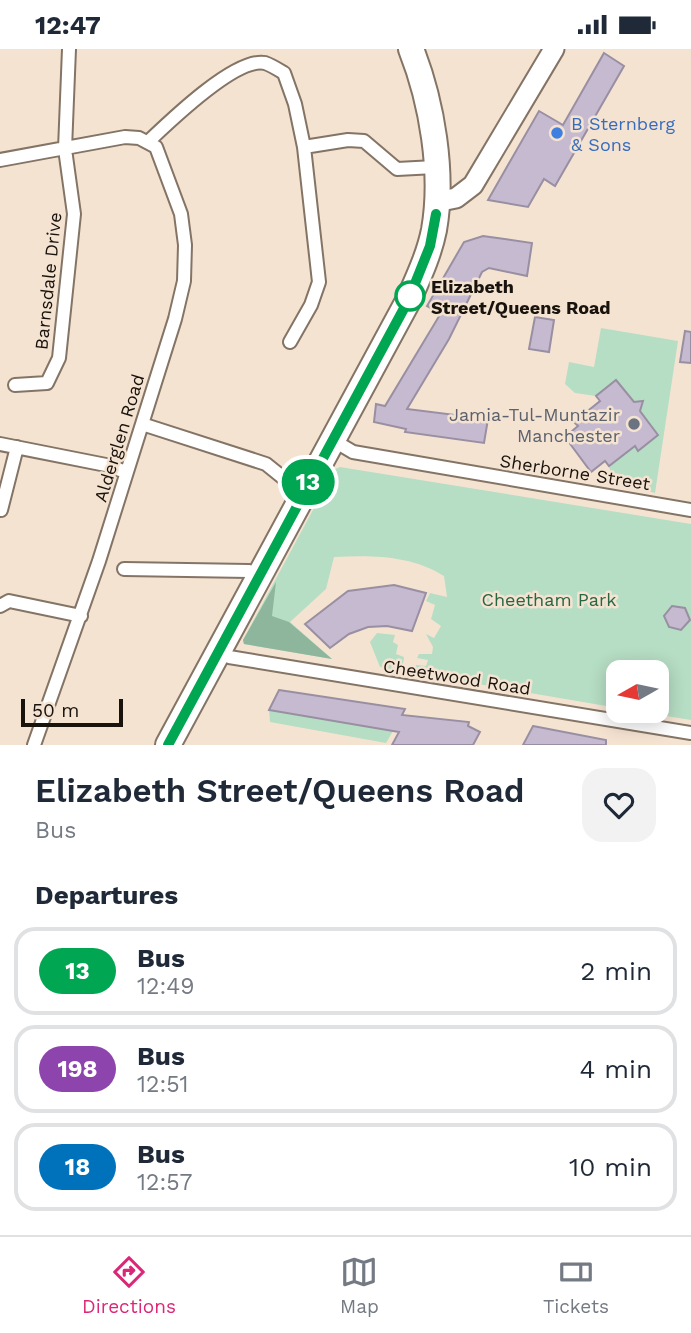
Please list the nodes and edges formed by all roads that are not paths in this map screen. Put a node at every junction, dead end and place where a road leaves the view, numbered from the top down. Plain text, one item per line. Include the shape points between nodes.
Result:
1 (69, 49) edge
2 (411, 49) edge
3 (554, 49) edge
4 (149, 141) junction
5 (304, 147) junction
6 (65, 149) junction
7 (0, 160) edge
8 (435, 167) junction
9 (436, 208) junction
10 (290, 342) dead end
11 (15, 385) dead end
12 (142, 424) junction
13 (331, 439) junction
14 (0, 444) edge
15 (17, 447) junction
16 (126, 472) junction
17 (302, 493) junction
18 (1, 510) edge
19 (691, 510) edge
20 (124, 569) dead end
21 (258, 576) junction
22 (0, 605) edge
23 (81, 615) junction
24 (219, 652) junction
25 (691, 733) edge
26 (34, 745) edge
27 (168, 745) edge

1 - 6 street
2 - 8 highway via 429,114
3 - 9 street via 474,185
4 - 5 street via 194,101 244,66 264,63 285,73
4 - 6 street via 125,137
4 - 12 street, Alderglen Road via 161,155 181,214 186,262 175,319
5 - 8 street via 348,139 364,141 397,169
5 - 10 street via 319,282
6 - 7 street
6 - 11 street, Barnsdale Drive via 74,214 59,358 47,383
8 - 9 highway
9 - 13 highway via 430,246 408,301
12 - 16 street, Alderglen Road
12 - 17 street via 266,464
13 - 17 highway
13 - 19 street, Sherborne Street via 353,452
14 - 15 street
15 - 16 street
15 - 18 street
16 - 23 street, Alderglen Road
17 - 21 highway
20 - 21 street via 249,571
21 - 24 highway
22 - 23 street via 9,601
23 - 26 street, Alderglen Road
24 - 25 street, Cheetwood Road
24 - 27 highway

